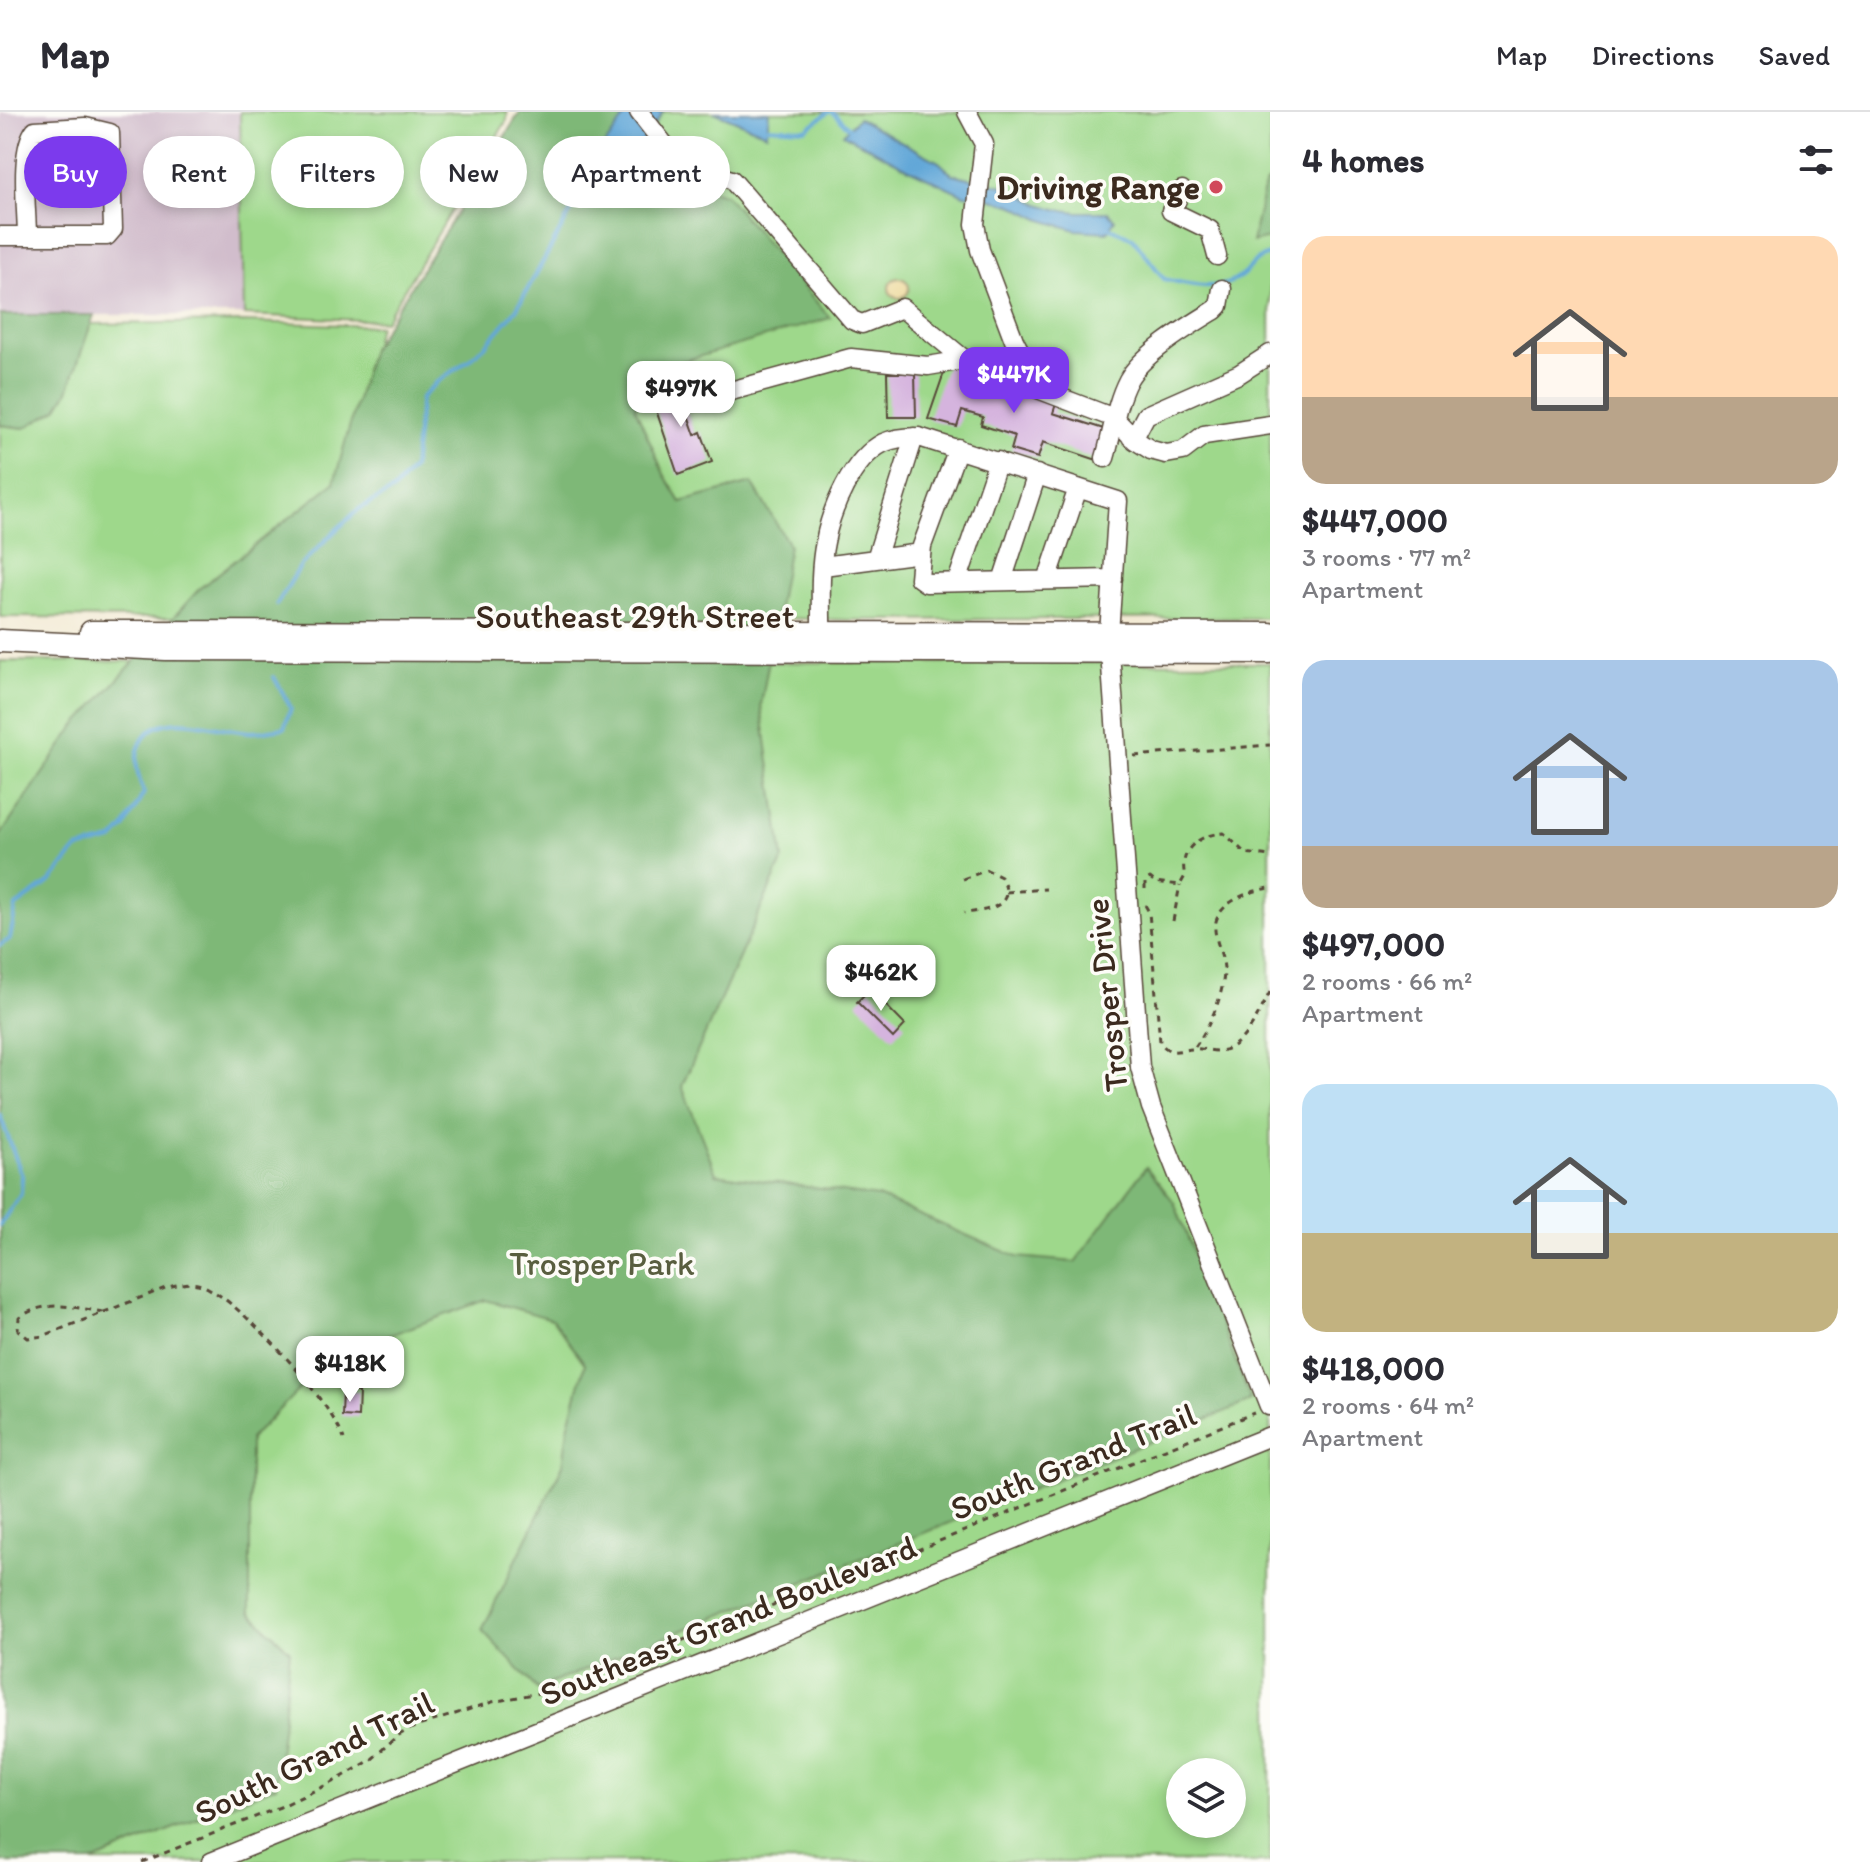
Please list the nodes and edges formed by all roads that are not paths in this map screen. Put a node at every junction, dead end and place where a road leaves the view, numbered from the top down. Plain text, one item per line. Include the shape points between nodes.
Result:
1 (639, 112) edge
2 (967, 112) edge
3 (1182, 190) dead end
4 (0, 236) edge
5 (27, 236) junction
6 (1217, 256) dead end
7 (1222, 289) dead end
8 (1270, 354) edge
9 (964, 360) junction
10 (1030, 386) junction
11 (709, 397) dead end
12 (1120, 405) junction
13 (1146, 415) junction
14 (1270, 425) edge
15 (914, 437) junction
16 (1131, 437) junction
17 (958, 448) junction
18 (1105, 458) dead end
19 (998, 461) junction
20 (1037, 474) junction
21 (1078, 488) junction
22 (921, 553) junction
23 (876, 559) junction
24 (823, 566) junction
25 (1113, 579) junction
26 (1047, 580) junction
27 (1002, 581) junction
28 (957, 582) junction
29 (0, 633) edge
30 (1270, 634) edge
31 (0, 641) edge
32 (821, 641) junction
33 (1109, 643) junction
34 (1270, 652) edge
35 (1269, 1406) edge
36 (1270, 1436) edge
37 (211, 1862) edge

1 - 9 street via 677,161 732,180 852,320 862,324 902,308
2 - 10 street via 984,144 975,224 980,250 1033,377
3 - 6 street via 1171,211 1210,230
4 - 5 street
5 - 5 street via 107,236 113,229 110,133 85,127 35,130 29,138 26,169
7 - 12 street via 1219,306 1166,341 1129,378
8 - 13 street via 1239,374
9 - 10 street
9 - 11 street via 928,366 851,358
10 - 12 street
12 - 13 street
12 - 16 street
12 - 18 street
13 - 16 street
14 - 16 street via 1204,435 1183,451 1166,454
15 - 17 street
15 - 23 street
15 - 24 street via 880,444 858,463 841,493
17 - 19 street
17 - 22 street
19 - 20 street
19 - 28 street
20 - 21 street
20 - 27 street
21 - 25 street, Trosper Drive via 1118,501
21 - 26 street
22 - 23 street
22 - 28 street via 919,578 926,583
23 - 24 street
24 - 32 street
25 - 26 street
25 - 33 street, Trosper Drive
26 - 27 street
27 - 28 street
29 - 32 main road, Southeast 29th Street via 164,630
30 - 33 main road, Southeast 29th Street
31 - 32 main road, Southeast 29th Street via 166,649
32 - 33 main road, Southeast 29th Street
33 - 34 main road, Southeast 29th Street
33 - 35 street, Trosper Drive via 1140,1067 1156,1121
36 - 37 street, Southeast Grand Boulevard

